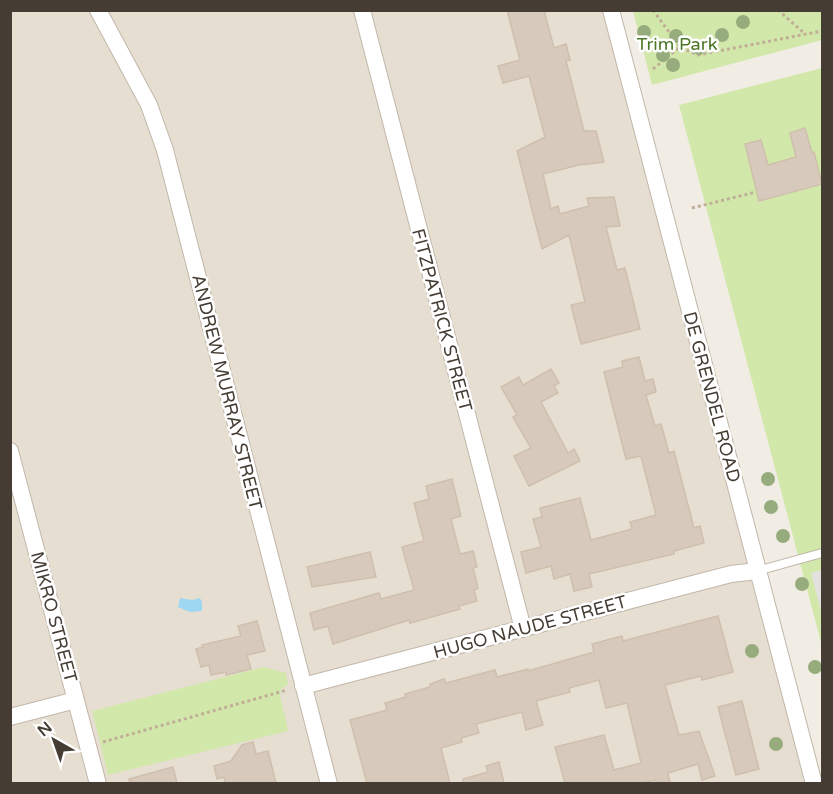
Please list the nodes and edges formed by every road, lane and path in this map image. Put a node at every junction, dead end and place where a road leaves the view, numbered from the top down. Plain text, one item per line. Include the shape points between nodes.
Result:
1 (98, 10) edge
2 (362, 10) edge
3 (611, 10) edge
4 (653, 10) edge
5 (778, 10) edge
6 (822, 31) edge
7 (805, 34) junction
8 (680, 47) junction
9 (653, 69) dead end
10 (756, 192) dead end
11 (692, 208) dead end
12 (10, 451) edge
13 (822, 553) edge
14 (757, 571) junction
15 (523, 629) junction
16 (303, 686) junction
17 (76, 700) junction
18 (10, 717) edge
19 (88, 746) junction
20 (98, 783) edge
21 (328, 783) edge
22 (814, 783) edge

1 - 16 street, ANDREW MURRAY STREET via 149,105 165,150
2 - 15 street, FITZPATRICK STREET
3 - 14 street, DE GRENDEL ROAD
4 - 8 path
5 - 7 path
6 - 7 path
7 - 8 path via 698,55
8 - 9 path
10 - 11 path
12 - 17 street, MIKRO STREET
13 - 14 lane
14 - 15 street, HUGO NAUDE STREET via 731,574
14 - 22 street, DE GRENDEL ROAD
15 - 16 street, HUGO NAUDE STREET
16 - 19 path
16 - 21 street, ANDREW MURRAY STREET
17 - 18 street
17 - 19 street, MIKRO STREET
19 - 20 street, MIKRO STREET

